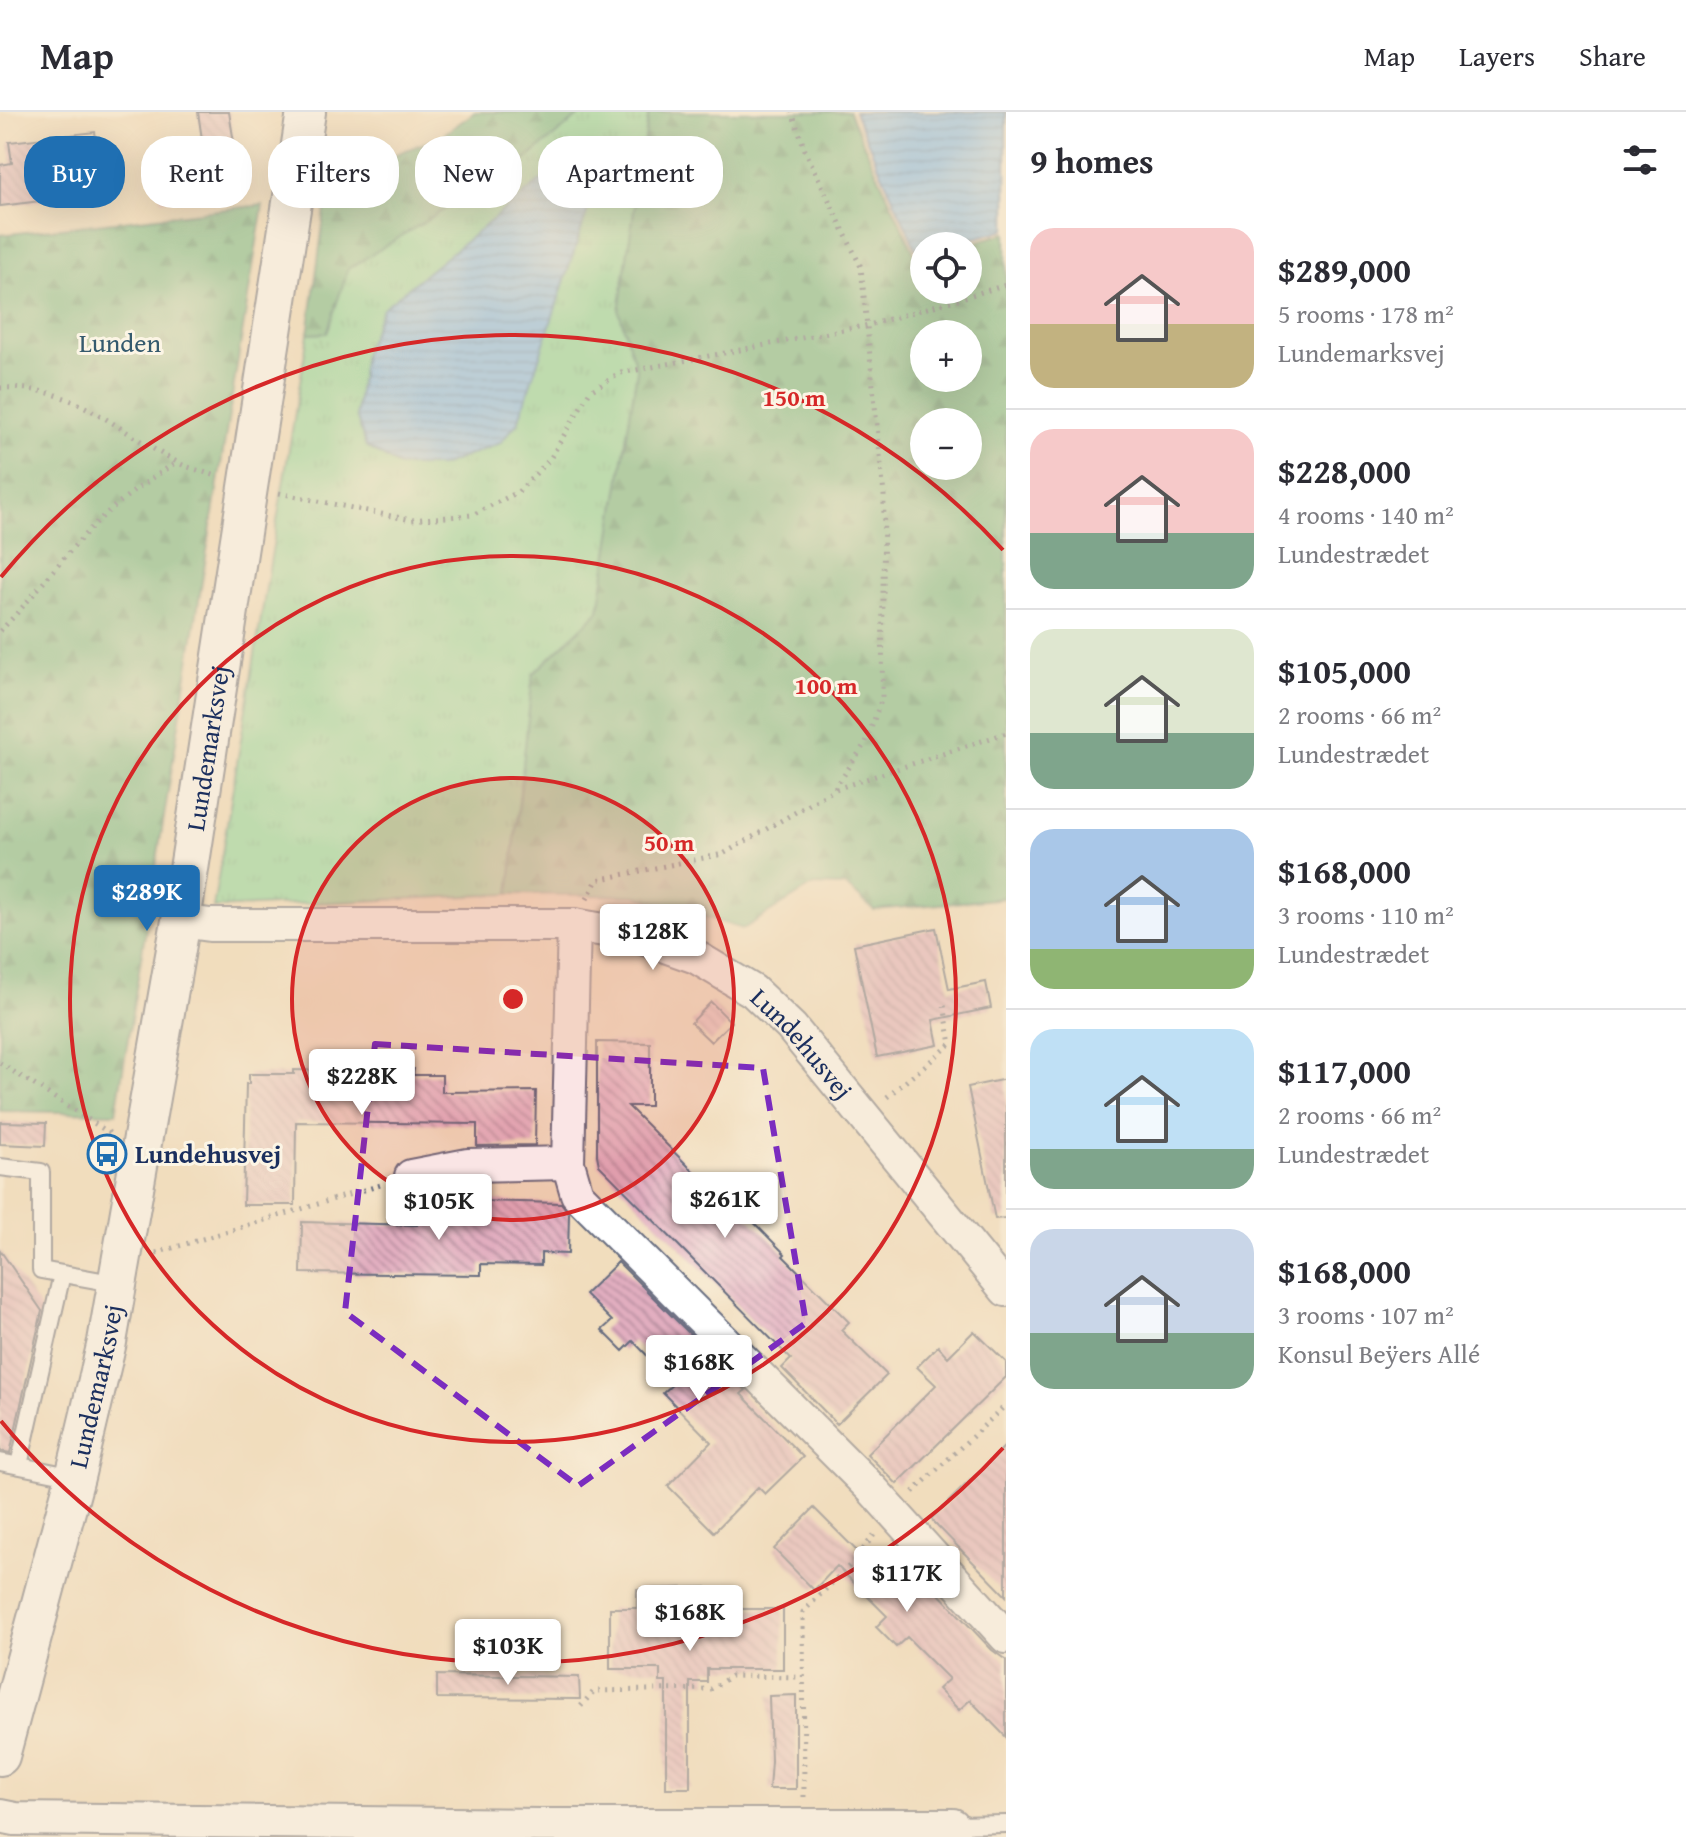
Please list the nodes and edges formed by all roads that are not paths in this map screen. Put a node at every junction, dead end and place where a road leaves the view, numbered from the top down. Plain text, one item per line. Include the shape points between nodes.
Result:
1 (306, 112) edge
2 (181, 921) junction
3 (574, 925) junction
4 (568, 1163) junction
5 (0, 1167) edge
6 (411, 1176) road end
7 (62, 1274) junction
8 (119, 1274) junction
9 (1006, 1290) edge
10 (0, 1462) edge
11 (19, 1465) junction
12 (75, 1477) junction
13 (1006, 1637) edge
14 (0, 1756) edge
15 (0, 1816) edge
16 (1006, 1824) edge
17 (540, 1831) edge
18 (953, 1831) edge

1 - 2 street, Lundemarksvej
2 - 3 street, Lundehusvej
2 - 8 street, Lundemarksvej
3 - 4 street
3 - 9 street, Lundehusvej via 634,935 696,957 753,991 791,1027
4 - 6 street via 468,1165
4 - 13 street via 577,1194 893,1511
5 - 7 lane via 41,1172 41,1270
7 - 8 lane
7 - 11 lane
8 - 12 street, Lundemarksvej
10 - 11 lane
11 - 12 lane
12 - 14 street, Lundemarksvej
15 - 17 street
16 - 18 lane
17 - 18 street via 804,1825

